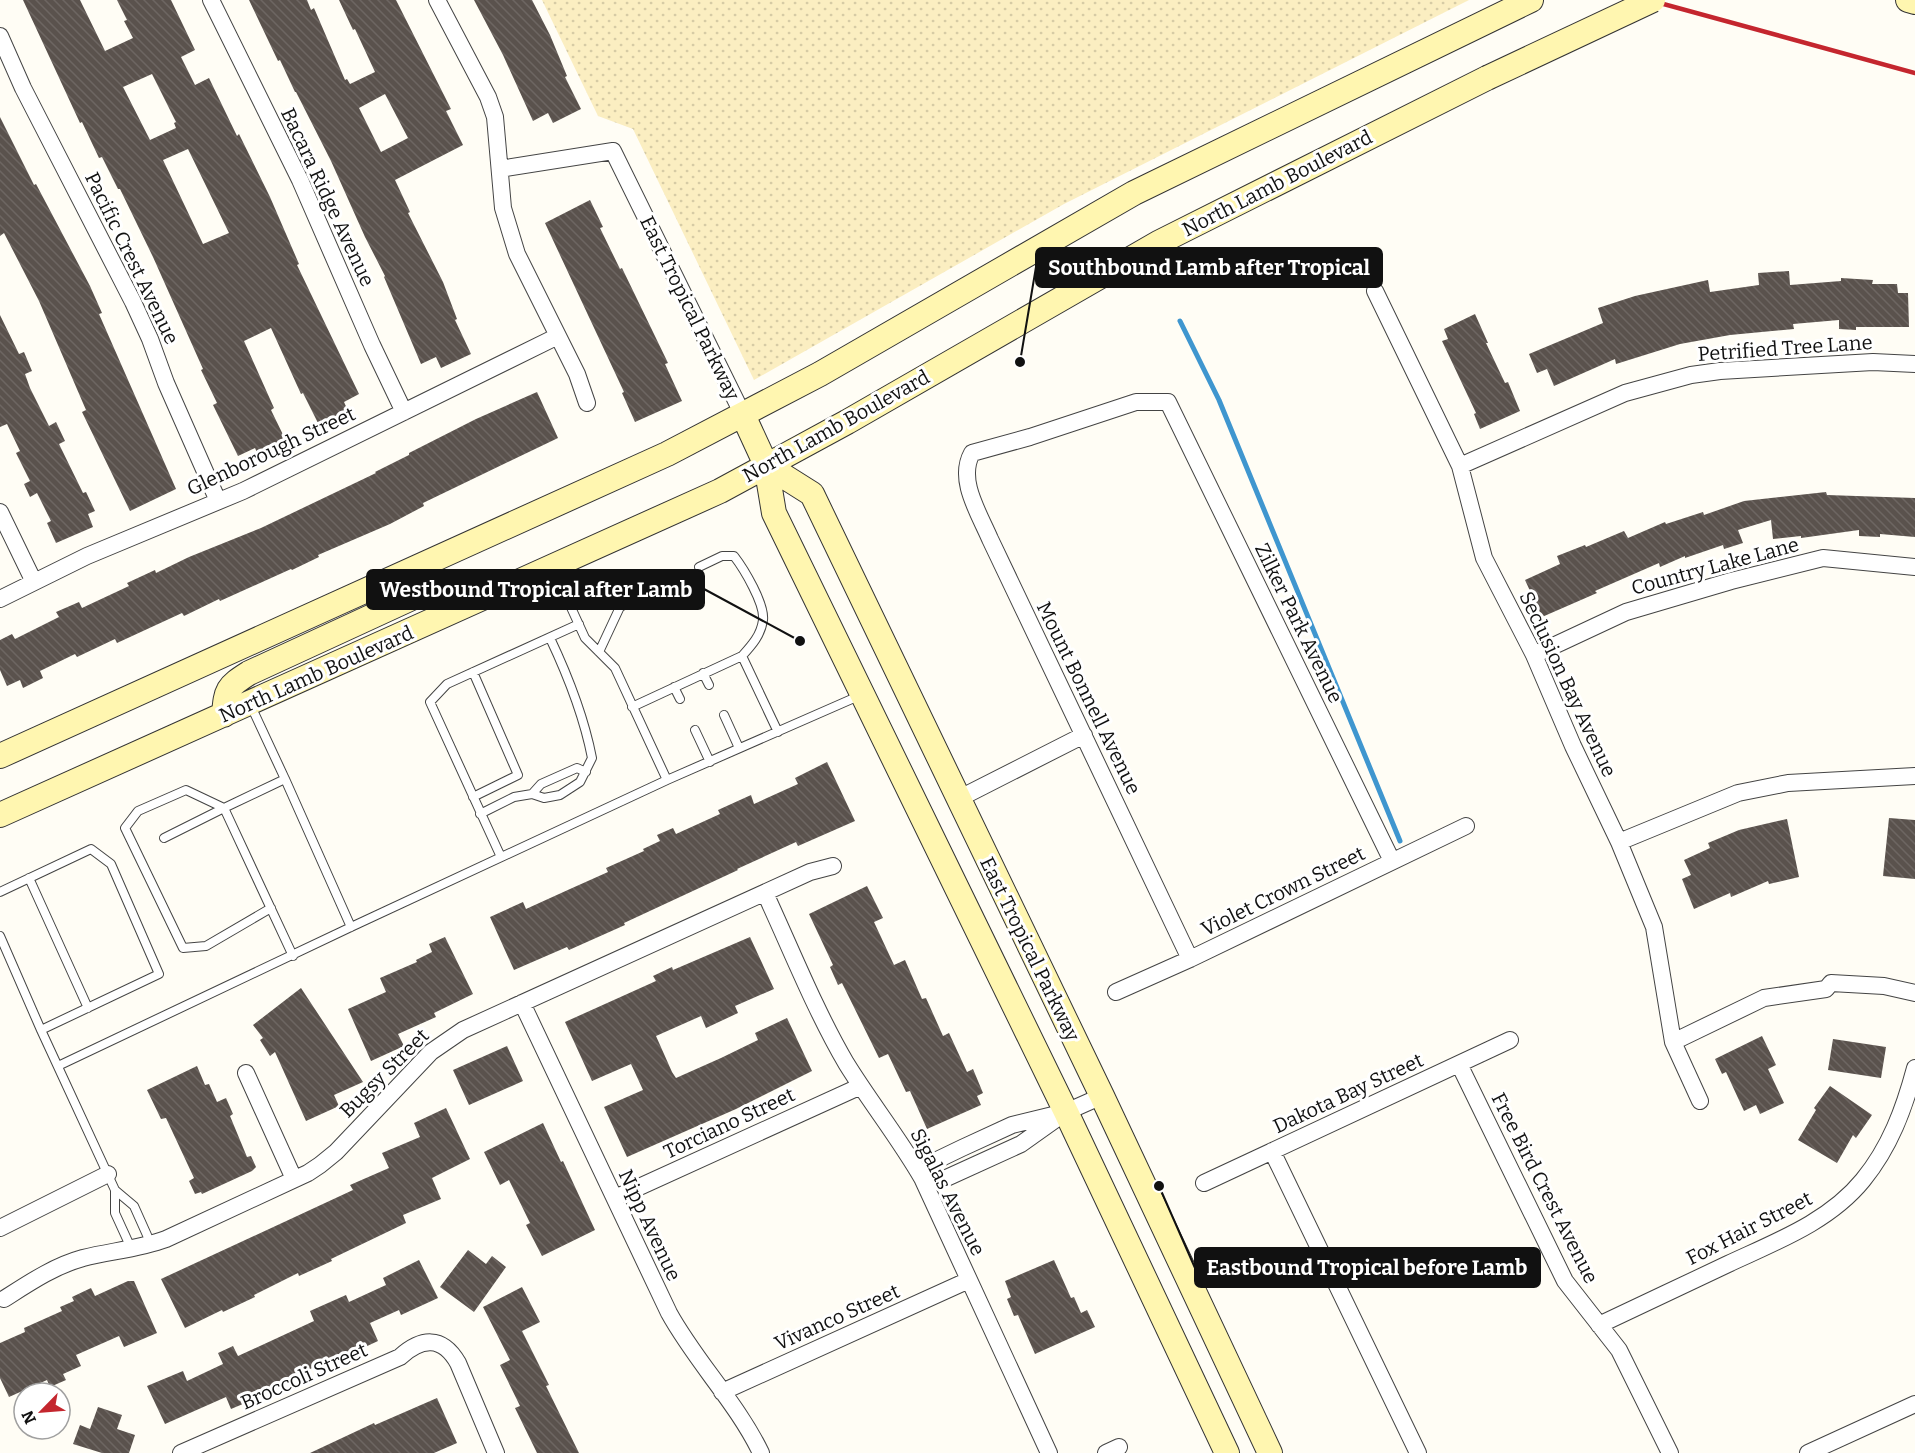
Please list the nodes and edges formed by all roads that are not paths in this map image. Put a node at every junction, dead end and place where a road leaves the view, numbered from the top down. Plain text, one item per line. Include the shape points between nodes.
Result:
1 (211, 0) edge
2 (437, 0) edge
3 (1531, 0) edge
4 (1653, 0) edge
5 (1908, 0) edge
6 (1915, 2) edge
7 (0, 36) edge
8 (500, 169) junction
9 (1375, 291) dead end
10 (558, 336) junction
11 (1915, 364) edge
12 (1168, 402) joint
13 (588, 403) dead end
14 (404, 412) junction
15 (743, 416) junction
16 (766, 465) junction
17 (1460, 466) junction
18 (218, 501) junction
19 (0, 512) edge
20 (430, 562) junction
21 (553, 567) junction
22 (699, 567) dead end
23 (1915, 567) edge
24 (34, 582) junction
25 (664, 583) dead end
26 (0, 599) edge
27 (579, 624) junction
28 (550, 638) junction
29 (599, 652) junction
30 (1534, 655) junction
31 (742, 656) junction
32 (473, 672) junction
33 (704, 673) junction
34 (709, 685) dead end
35 (674, 687) junction
36 (861, 695) junction
37 (680, 699) dead end
38 (250, 704) junction
39 (632, 706) junction
40 (224, 715) junction
41 (724, 716) dead end
42 (695, 730) dead end
43 (777, 732) junction
44 (1084, 735) junction
45 (740, 748) junction
46 (0, 756) edge
47 (710, 762) junction
48 (586, 771) junction
49 (1915, 776) edge
50 (285, 779) junction
51 (667, 780) junction
52 (532, 794) junction
53 (472, 797) junction
54 (958, 800) junction
55 (224, 808) junction
56 (480, 814) junction
57 (0, 815) edge
58 (1466, 826) dead end
59 (164, 838) dead end
60 (1618, 842) junction
61 (501, 857) junction
62 (1392, 861) junction
63 (833, 866) dead end
64 (29, 878) junction
65 (0, 891) edge
66 (765, 892) junction
67 (271, 908) junction
68 (351, 927) junction
69 (0, 936) edge
70 (293, 956) junction
71 (1190, 959) junction
72 (1116, 992) dead end
73 (1915, 993) edge
74 (522, 1003) junction
75 (88, 1008) junction
76 (41, 1030) junction
77 (1510, 1040) dead end
78 (1674, 1042) junction
79 (1459, 1064) junction
80 (58, 1066) junction
81 (1915, 1068) edge
82 (246, 1073) dead end
83 (861, 1086) junction
84 (1102, 1096) junction
85 (1700, 1101) dead end
86 (1066, 1112) junction
87 (1272, 1151) junction
88 (108, 1174) junction
89 (922, 1178) junction
90 (294, 1179) junction
91 (1204, 1183) dead end
92 (115, 1190) junction
93 (615, 1198) junction
94 (0, 1228) edge
95 (151, 1245) junction
96 (131, 1248) junction
97 (969, 1280) junction
98 (4, 1299) dead end
99 (1599, 1325) junction
100 (722, 1392) junction
101 (1915, 1404) edge
102 (181, 1453) edge
103 (496, 1453) edge
104 (761, 1453) edge
105 (1049, 1453) edge
106 (1227, 1453) edge
107 (1270, 1453) edge
108 (1418, 1453) edge
109 (1670, 1453) edge
110 (1808, 1453) edge

1 - 14 street, Bacara Ridge Avenue via 300,180
2 - 8 street via 488,97 495,117
3 - 15 main road via 1134,193
4 - 16 main road, North Lamb Boulevard, bridge via 1487,78 1160,242
5 - 6 main road
7 - 18 street, Pacific Crest Avenue via 134,302
8 - 10 street via 508,230
8 - 15 street, East Tropical Parkway via 614,151
9 - 17 street, Seclusion Bay Avenue
10 - 13 street
10 - 14 street, Glenborough Street
11 - 17 street, Petrified Tree Lane via 1873,362 1691,375 1625,393
12 - 44 street, Mount Bonnell Avenue via 1136,402 972,453 967,462 972,499
12 - 62 street, Zilker Park Avenue
14 - 18 street, Glenborough Street
15 - 16 main road, East Tropical Parkway
15 - 20 main road
16 - 21 main road, North Lamb Boulevard via 720,491
16 - 36 main road, East Tropical Parkway via 774,513
16 - 54 main road, East Tropical Parkway via 812,494
17 - 30 street, Seclusion Bay Avenue via 1484,558
18 - 24 street, Glenborough Street
19 - 24 street
20 - 40 main road via 416,596 234,683 226,693
20 - 46 main road
21 - 27 lane
21 - 38 main road, North Lamb Boulevard
22 - 31 lane via 722,556 734,556 759,602 763,618 756,641
23 - 30 street, Country Lake Lane via 1823,558 1626,612
24 - 26 street, Glenborough Street
25 - 29 lane via 620,607
27 - 28 lane
27 - 29 lane via 585,638
28 - 32 lane
28 - 48 lane via 588,740 592,758
29 - 39 lane via 615,668
30 - 60 street, Seclusion Bay Avenue
31 - 33 lane
31 - 43 lane
32 - 53 lane via 447,684 430,702
32 - 53 lane via 518,775
33 - 34 lane
33 - 35 lane
35 - 37 lane
35 - 39 lane
36 - 43 lane
36 - 86 main road, East Tropical Parkway
38 - 40 main road, North Lamb Boulevard
38 - 50 lane
39 - 51 lane
40 - 57 main road, North Lamb Boulevard
41 - 45 lane
42 - 47 lane
43 - 45 lane
44 - 54 street
44 - 71 street, Mount Bonnell Avenue
45 - 47 lane
47 - 51 lane
48 - 52 lane via 577,768 542,784
48 - 52 lane via 579,782 560,795 544,798
49 - 60 street via 1788,783 1738,793
50 - 55 lane
50 - 68 lane
51 - 61 lane
52 - 56 lane via 514,797
53 - 56 lane
54 - 84 main road, East Tropical Parkway
55 - 59 lane
55 - 67 lane
55 - 67 lane via 186,790 138,811 126,828 183,948 206,946
56 - 61 lane
58 - 62 street, Violet Crown Street
60 - 78 street, Seclusion Bay Avenue via 1654,927
61 - 68 lane
62 - 71 street, Violet Crown Street
63 - 66 street, Bugsy Street
64 - 65 lane
64 - 75 lane
64 - 75 lane via 91,849 111,864 159,974
66 - 74 street, Bugsy Street
66 - 83 street, Sigalas Avenue via 837,1046
67 - 70 lane
68 - 70 lane
69 - 76 lane
70 - 80 lane
71 - 72 street, Violet Crown Street
73 - 78 street via 1884,986 1831,983 1826,989 1764,998
74 - 90 street, Bugsy Street via 463,1030 430,1052 336,1152
74 - 93 street, Nipp Avenue
75 - 76 lane
76 - 80 lane
77 - 79 street, Dakota Bay Street
78 - 85 street, Seclusion Bay Avenue
79 - 87 street, Dakota Bay Street
79 - 99 street, Free Bird Crest Avenue via 1565,1281
80 - 88 lane
81 - 99 street, Fox Hair Street via 1894,1131 1862,1181 1839,1205 1812,1223
82 - 90 street
83 - 89 street, Sigalas Avenue
83 - 93 street, Torciano Street
84 - 86 street
84 - 107 main road, East Tropical Parkway
86 - 89 street via 1012,1125 935,1161
86 - 106 main road, East Tropical Parkway
87 - 91 street, Dakota Bay Street
87 - 108 street
88 - 92 lane
88 - 94 street
89 - 97 street, Sigalas Avenue
90 - 95 street, Bugsy Street
92 - 95 lane via 134,1206
92 - 96 lane via 115,1214
93 - 100 street, Nipp Avenue via 678,1329
95 - 96 street, Bugsy Street
96 - 98 street, Bugsy Street via 66,1263
97 - 100 street, Vivanco Street
97 - 105 street, Sigalas Avenue
99 - 109 street, Free Bird Crest Avenue via 1619,1350
100 - 104 street, Nipp Avenue
101 - 110 street
102 - 103 street, Broccoli Street via 399,1357 411,1347 434,1342 453,1354

